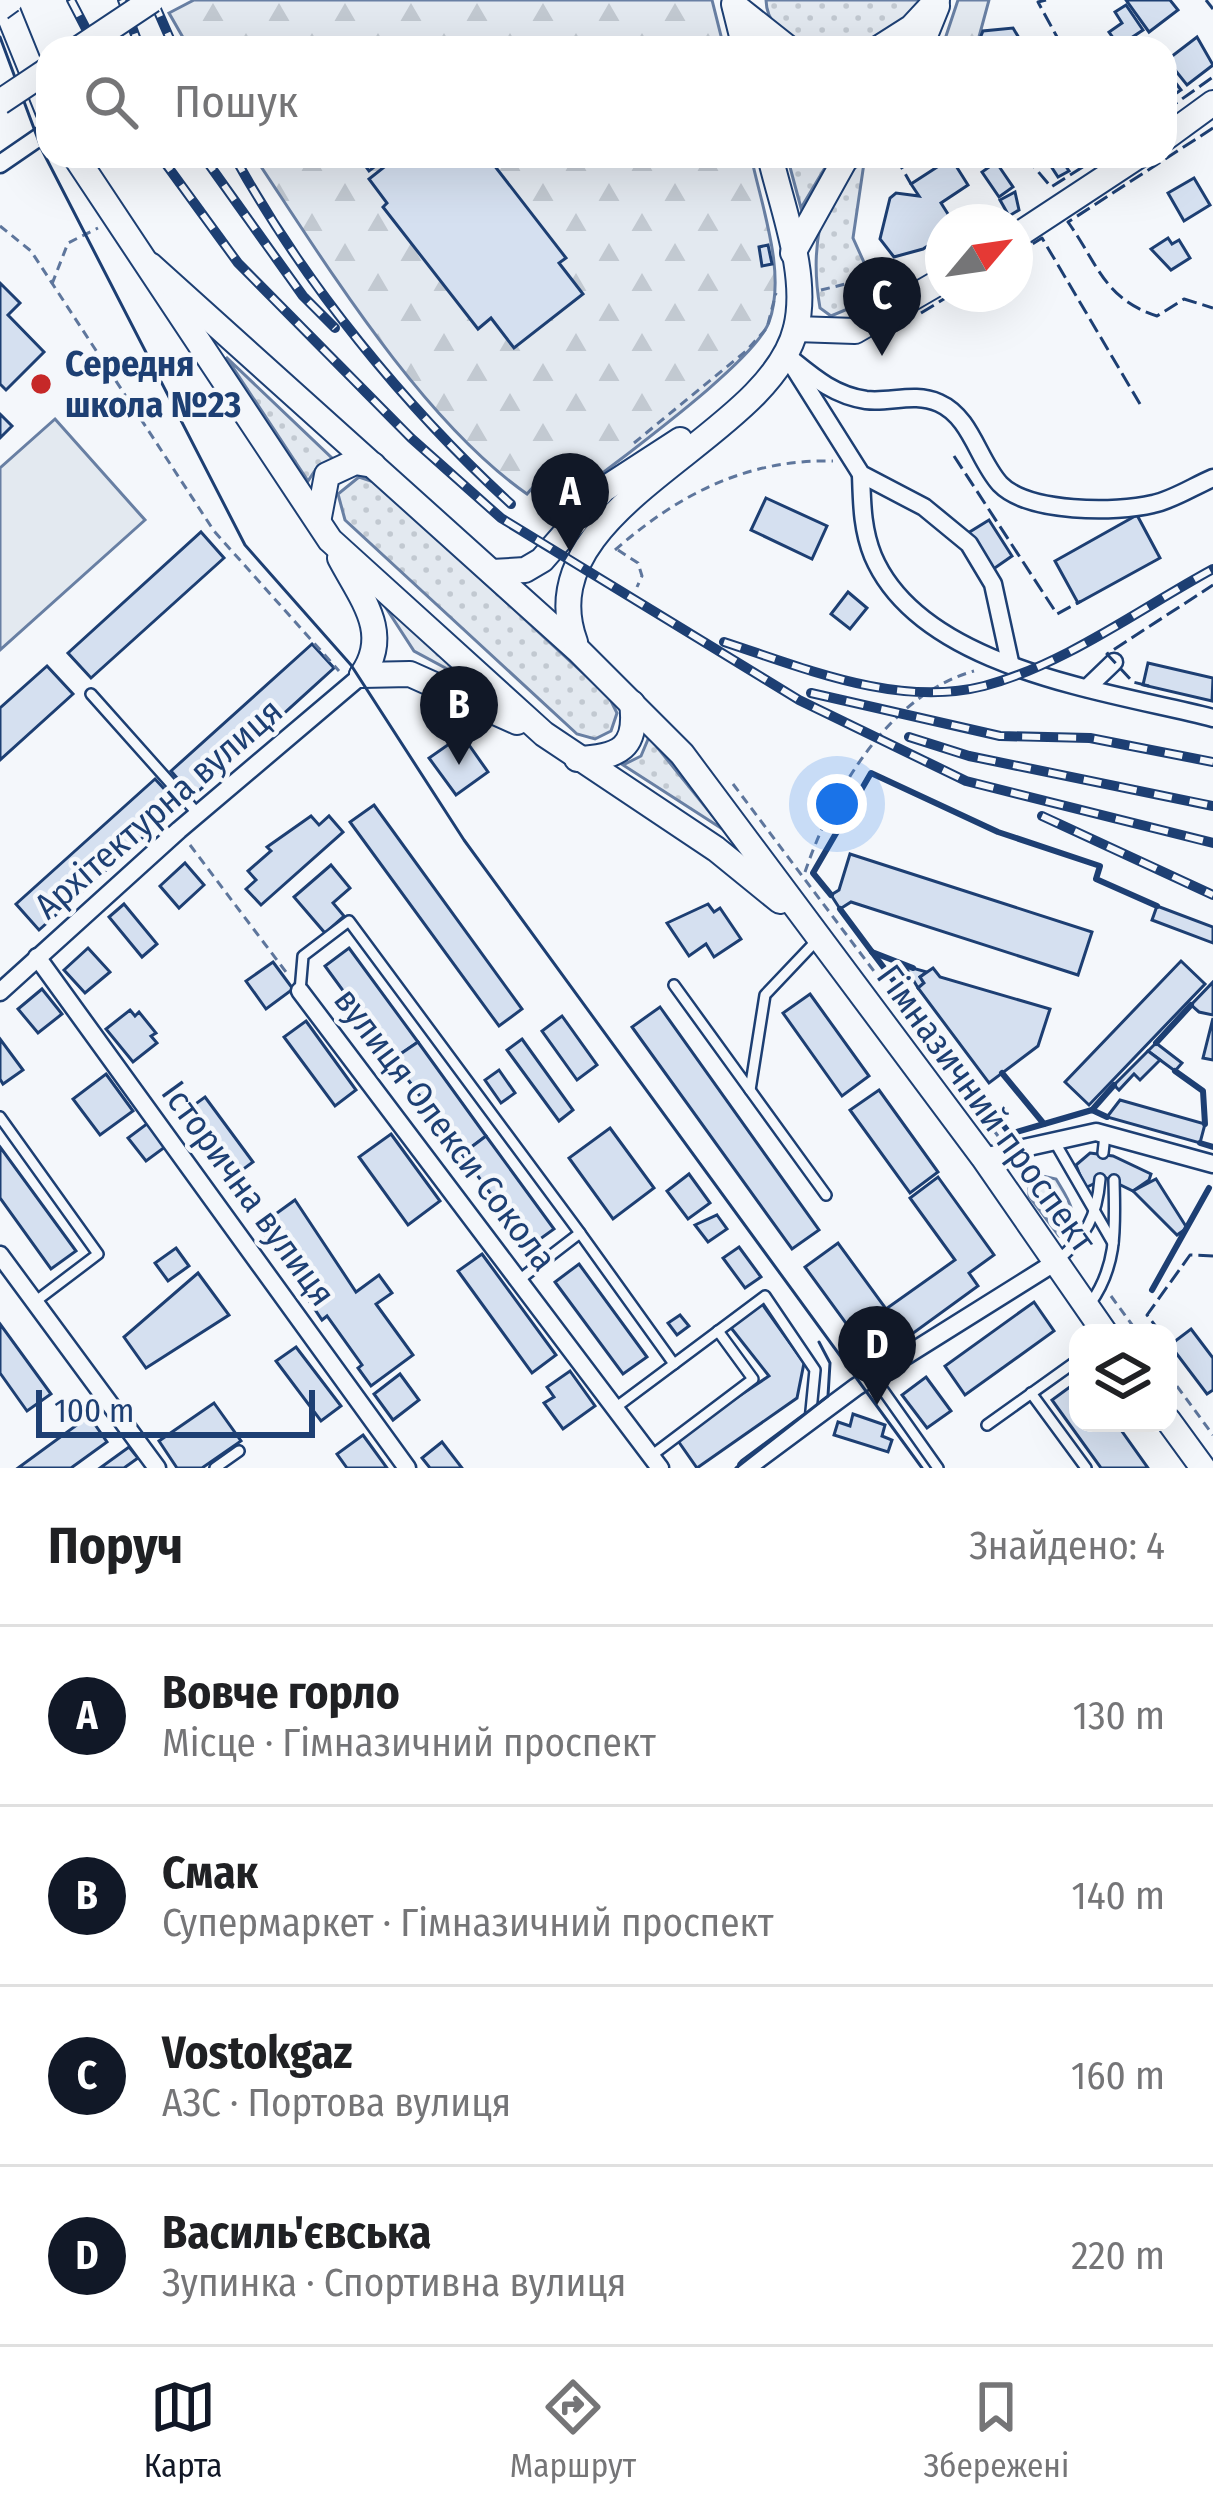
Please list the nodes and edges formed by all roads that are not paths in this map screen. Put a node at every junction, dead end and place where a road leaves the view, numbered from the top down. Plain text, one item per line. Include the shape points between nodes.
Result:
1 (152, 0) edge
2 (938, 0) edge
3 (5, 3) edge
4 (734, 3) edge
5 (98, 36) edge
6 (742, 36) edge
7 (774, 36) edge
8 (894, 36) edge
9 (924, 36) edge
10 (36, 78) edge
11 (36, 81) edge
12 (0, 102) edge
13 (1213, 103) edge
14 (1177, 129) edge
15 (36, 139) edge
16 (0, 164) edge
17 (83, 168) edge
18 (773, 168) edge
19 (840, 168) edge
20 (1120, 168) edge
21 (1033, 225) edge
22 (793, 253) junction
23 (150, 266) junction
24 (925, 291) edge
25 (796, 329) junction
26 (786, 355) junction
27 (730, 413) junction
28 (373, 465) junction
29 (857, 469) junction
30 (1213, 478) edge
31 (324, 529) junction
32 (492, 572) junction
33 (578, 650) junction
34 (1010, 662) junction
35 (1114, 662) dead end
36 (356, 680) junction
37 (1088, 688) junction
38 (92, 694) dead end
39 (632, 703) junction
40 (1213, 718) edge
41 (544, 734) junction
42 (577, 759) junction
43 (198, 814) junction
44 (814, 932) junction
45 (38, 957) junction
46 (674, 985) dead end
47 (300, 991) joint
48 (0, 992) edge
49 (750, 1090) junction
50 (0, 1118) edge
51 (1053, 1138) junction
52 (1109, 1142) junction
53 (995, 1154) junction
54 (1117, 1158) dead end
55 (1213, 1164) edge
56 (1100, 1179) dead end
57 (1114, 1180) dead end
58 (826, 1195) dead end
59 (1097, 1214) junction
60 (580, 1233) junction
61 (1115, 1246) junction
62 (0, 1255) edge
63 (1054, 1263) junction
64 (518, 1280) junction
65 (35, 1302) junction
66 (1087, 1308) junction
67 (1099, 1324) edge
68 (718, 1331) junction
69 (674, 1364) junction
70 (1069, 1366) edge
71 (873, 1376) junction
72 (1030, 1394) junction
73 (615, 1408) junction
74 (810, 1421) junction
75 (987, 1425) dead end
76 (1177, 1432) edge
77 (239, 1450) dead end
78 (656, 1462) edge
79 (157, 1468) edge
80 (214, 1468) edge
81 (407, 1468) edge
82 (747, 1468) edge
83 (938, 1468) edge
84 (1086, 1468) edge
85 (1203, 1468) edge

1 - 5 main road, bridge
2 - 8 main road
2 - 9 main road
3 - 11 main road
4 - 6 main road
4 - 7 main road
10 - 12 main road, bridge
13 - 14 main road
15 - 16 street
17 - 23 main road
18 - 22 main road
19 - 22 main road
20 - 21 main road
22 - 25 main road
23 - 28 main road, Гімназичний проспект
23 - 31 main road
24 - 25 main road via 854,332
25 - 26 main road
26 - 27 main road
26 - 29 street
26 - 30 street via 829,389 942,404 1001,485 1030,502 1154,504
27 - 32 main road via 603,490 542,560
27 - 33 main road via 634,497 574,570 565,616
28 - 31 main road via 355,462 327,475
28 - 32 main road, Гімназичний проспект
29 - 34 street via 969,544 993,584
29 - 34 street via 874,559 904,602 937,629
31 - 36 main road via 376,628 378,643
31 - 41 main road
32 - 33 main road, Гімназичний проспект
33 - 39 main road, Гімназичний проспект
34 - 37 street
35 - 37 street
36 - 41 main road via 410,674
36 - 43 street, Архітектурна вулиця
37 - 40 street
38 - 43 lane
39 - 42 main road via 627,748
39 - 44 main road, Гімназичний проспект via 729,812
41 - 42 main road, Гімназичний проспект
42 - 44 main road, Гімназичний проспект via 716,850
43 - 45 street, Архітектурна вулиця
44 - 49 lane via 765,995
44 - 53 main road, Гімназичний проспект
45 - 48 street, Архітектурна вулиця
45 - 81 street, Історична вулиця
46 - 49 lane
47 - 60 lane via 303,956 349,922
47 - 64 street, вулиця Олекси Сокола
49 - 58 lane
50 - 65 lane via 98,1254
51 - 52 street
51 - 53 street
51 - 59 lane
52 - 54 lane
52 - 55 street
53 - 63 main road, Гімназичний проспект
56 - 59 lane
57 - 61 lane
59 - 61 lane
59 - 63 lane
60 - 64 lane
60 - 69 lane
61 - 66 lane via 1108,1277
62 - 65 street
63 - 66 main road, Гімназичний проспект
63 - 71 street
64 - 73 street, вулиця Олекси Сокола
65 - 79 street
66 - 67 main road, Гімназичний проспект
68 - 69 lane
68 - 74 lane via 765,1296 815,1370
68 - 78 lane via 753,1379
69 - 73 lane
70 - 72 lane
71 - 74 street
71 - 83 lane
72 - 75 lane
72 - 84 lane
73 - 78 street, вулиця Олекси Сокола
74 - 82 street
76 - 85 main road
77 - 80 lane

